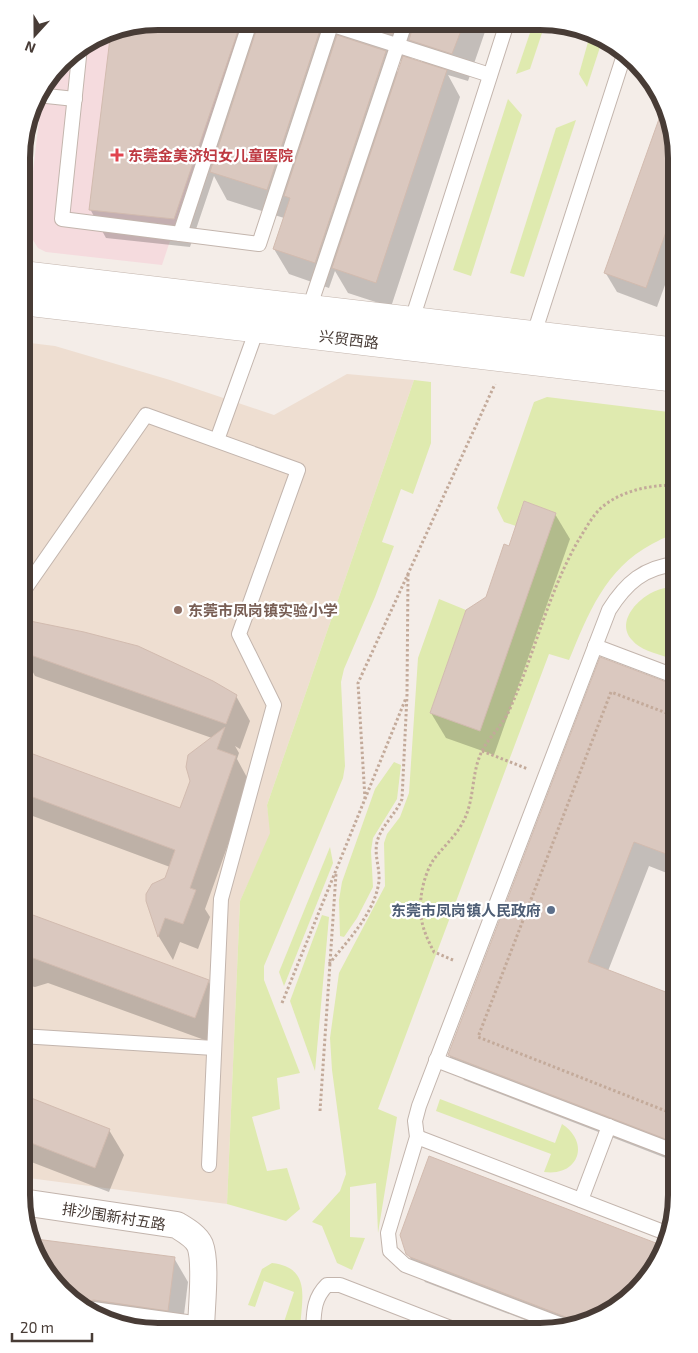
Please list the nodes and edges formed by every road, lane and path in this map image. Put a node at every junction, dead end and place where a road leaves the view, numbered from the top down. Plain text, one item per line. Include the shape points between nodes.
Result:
1 (247, 30) edge
2 (327, 30) edge
3 (350, 30) edge
4 (403, 30) edge
5 (505, 30) edge
6 (397, 46) junction
7 (79, 57) edge
8 (622, 60) edge
9 (490, 75) junction
10 (46, 96) edge
11 (75, 99) junction
12 (180, 234) junction
13 (30, 276) edge
14 (30, 302) edge
15 (309, 308) junction
16 (257, 329) junction
17 (301, 334) junction
18 (409, 334) junction
19 (531, 348) junction
20 (668, 352) edge
21 (668, 376) edge
22 (496, 381) dead end
23 (217, 440) junction
24 (668, 485) edge
25 (668, 566) edge
26 (408, 571) junction
27 (30, 582) edge
28 (596, 646) junction
29 (668, 674) edge
30 (407, 695) junction
31 (668, 714) edge
32 (365, 799) junction
33 (336, 870) junction
34 (329, 964) junction
35 (472, 967) junction
36 (501, 978) junction
37 (282, 1003) dead end
38 (30, 1037) edge
39 (214, 1048) junction
40 (436, 1060) junction
41 (320, 1111) dead end
42 (668, 1112) edge
43 (609, 1126) junction
44 (417, 1137) junction
45 (668, 1149) edge
46 (209, 1165) dead end
47 (581, 1200) junction
48 (30, 1203) edge
49 (662, 1232) edge
50 (103, 1311) edge
51 (554, 1322) edge
52 (177, 1323) edge
53 (201, 1323) edge
54 (313, 1323) edge
55 (438, 1323) edge

1 - 12 lane
2 - 12 lane via 259,244
3 - 6 lane
4 - 6 lane
5 - 9 lane
6 - 9 lane
6 - 15 lane
7 - 11 lane
8 - 19 lane
9 - 18 lane
10 - 11 lane
11 - 12 lane via 62,219
13 - 15 street, 兴贸西路
14 - 16 street, 兴贸西路
15 - 17 lane
15 - 18 street, 兴贸西路
16 - 17 street, 兴贸西路
16 - 23 lane
17 - 18 street, 兴贸西路
18 - 19 street, 兴贸西路
19 - 20 street, 兴贸西路
19 - 21 street, 兴贸西路
22 - 26 path
23 - 27 lane via 146,415
23 - 39 lane via 298,470 238,634 274,706 221,899
24 - 35 path via 655,485 624,494 601,508 587,527 565,564 506,716 482,751 464,820 434,860 426,878 420,899 420,919 426,937 434,952
25 - 28 lane via 647,570 631,581 609,610
26 - 30 path
26 - 32 path via 358,683
28 - 29 lane
28 - 35 lane
30 - 32 path
30 - 34 path via 404,786 398,810 377,842 378,882 375,894 358,928
31 - 36 path via 610,692
32 - 33 path
33 - 34 path
33 - 37 path
34 - 41 path
35 - 36 path
35 - 40 lane
36 - 42 path via 478,1037
38 - 39 lane
39 - 46 lane
40 - 43 lane
40 - 44 lane via 415,1121
43 - 45 lane
43 - 47 lane
44 - 47 lane
44 - 51 lane via 388,1233 390,1251 405,1266
47 - 49 lane
48 - 53 street, 排沙围新村五路 via 177,1225 190,1233 200,1244 203,1259
50 - 52 lane
54 - 55 lane via 318,1294 327,1285 340,1285

